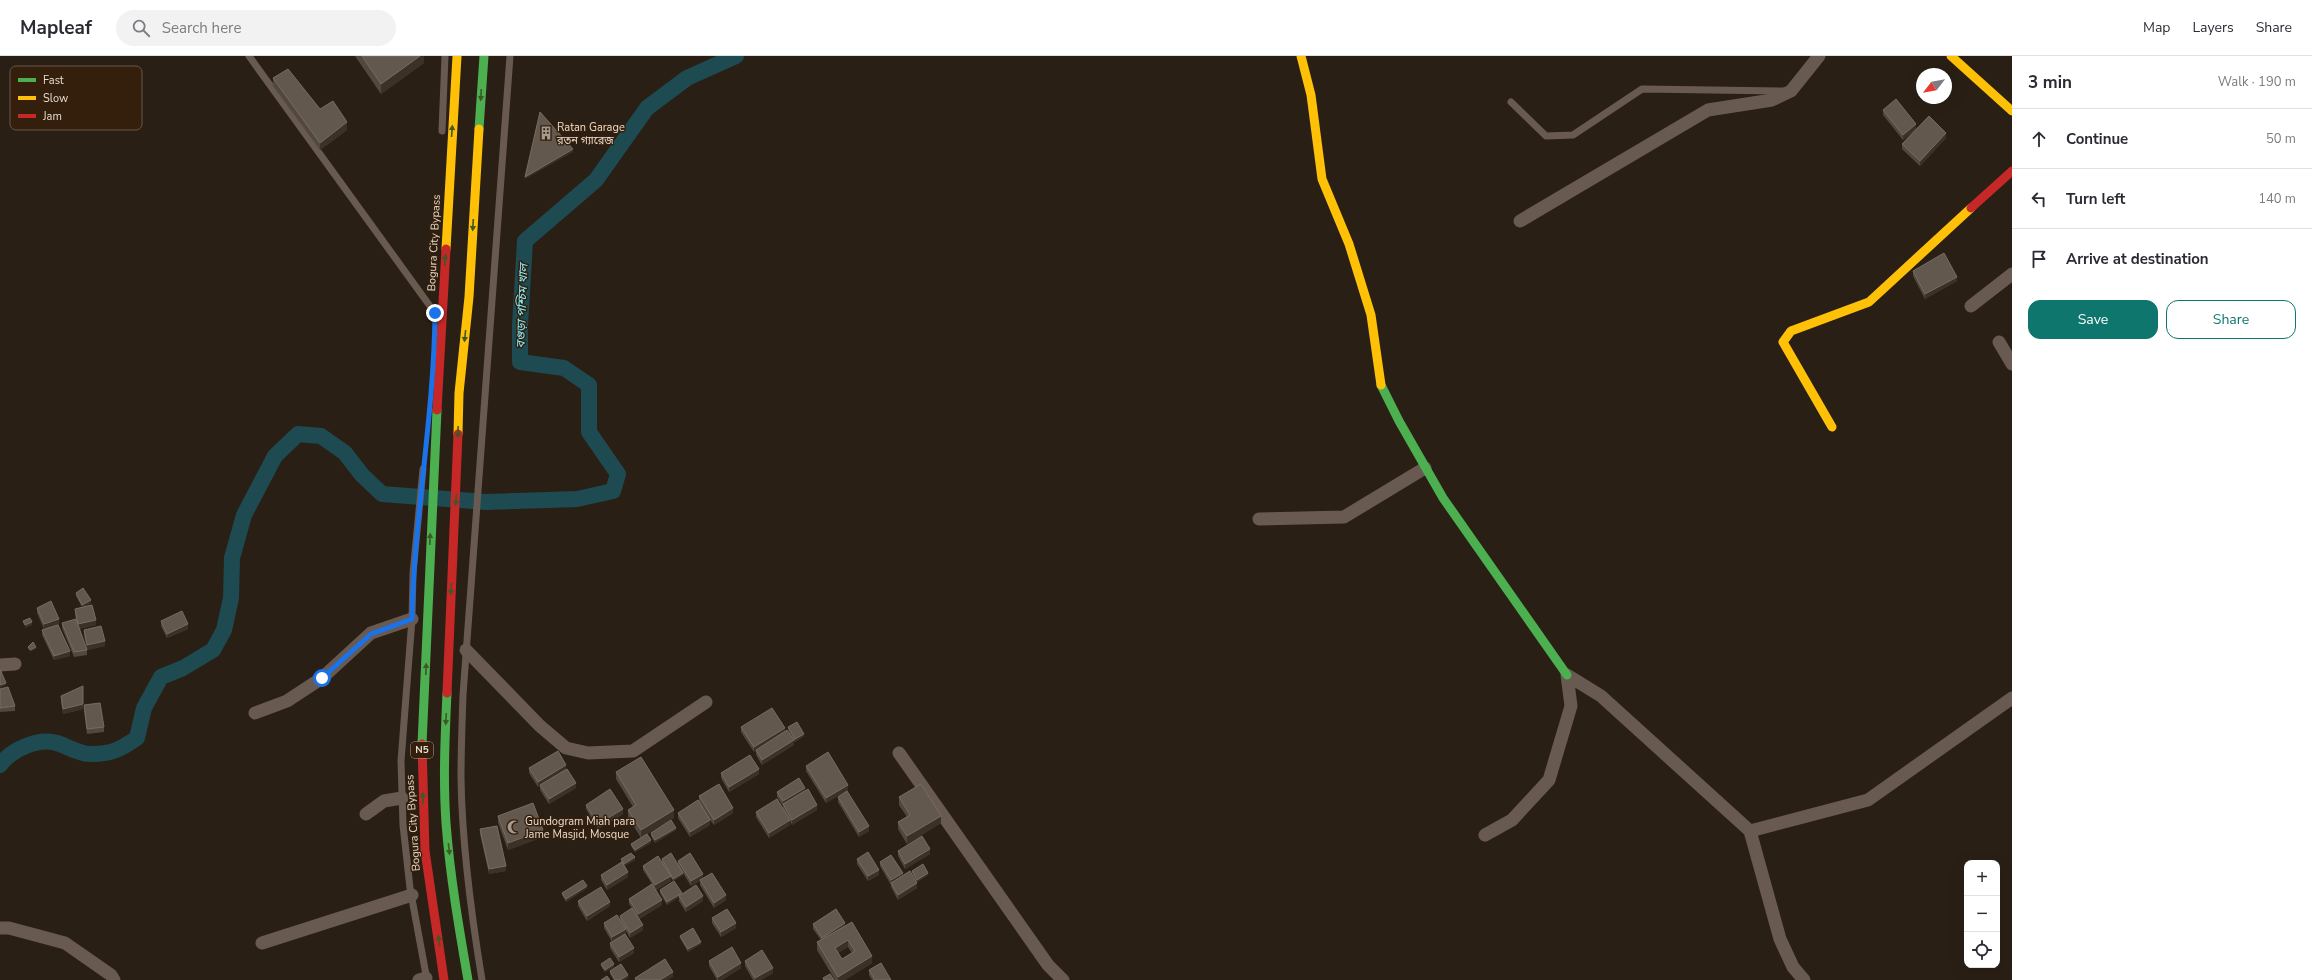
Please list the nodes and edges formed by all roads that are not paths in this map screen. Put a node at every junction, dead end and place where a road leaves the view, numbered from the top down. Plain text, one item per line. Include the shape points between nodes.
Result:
1 (249, 56) edge
2 (445, 56) edge
3 (457, 56) edge
4 (484, 56) edge
5 (510, 56) edge
6 (1301, 56) edge
7 (1819, 56) edge
8 (1951, 56) edge
9 (1792, 91) junction
10 (1511, 102) dead end
11 (2012, 111) edge
12 (442, 142) dead end
13 (2012, 171) edge
14 (1520, 221) dead end
15 (437, 259) dead end
16 (2012, 274) edge
17 (1972, 306) dead end
18 (435, 313) junction
19 (1999, 342) dead end
20 (2012, 364) edge
21 (428, 416) dead end
22 (1832, 427) dead end
23 (424, 461) dead end
24 (1425, 468) junction
25 (1259, 519) dead end
26 (412, 619) junction
27 (466, 650) junction
28 (15, 664) dead end
29 (0, 665) edge
30 (1567, 674) junction
31 (2012, 698) edge
32 (706, 702) dead end
33 (255, 713) dead end
34 (899, 753) dead end
35 (402, 798) junction
36 (366, 814) dead end
37 (1750, 831) junction
38 (1485, 835) dead end
39 (412, 895) junction
40 (0, 928) edge
41 (262, 942) dead end
42 (424, 979) edge
43 (114, 980) edge
44 (444, 980) edge
45 (468, 980) edge
46 (482, 980) edge
47 (1063, 980) edge
48 (1804, 980) edge

1 - 18 lane
2 - 12 lane
44 -> 3 main road, Bogura City Bypass / N5 via 425,851 421,765 431,519 435,479 436,396
4 -> 45 main road via 469,297 459,393 444,761 446,823 453,892
5 - 27 lane
6 - 24 main road via 1311,95 1322,179 1349,244 1371,315 1379,380
7 - 9 street
8 - 11 main road
9 - 10 lane via 1642,89 1573,135 1566,136 1546,136
9 - 14 street via 1772,100 1708,110
13 - 22 main road via 1869,302 1791,331 1783,342
15 - 18 lane
16 - 17 street
18 - 21 lane
19 - 20 street
23 - 26 lane
24 - 25 street via 1344,517
24 - 30 main road via 1443,498
26 - 33 street via 371,634 322,678 287,701
26 - 35 lane via 401,761
27 - 32 street via 540,726 566,748 588,753 633,751
27 - 46 lane via 461,778 470,900
28 - 29 street
30 - 37 street via 1600,696
30 - 38 street via 1571,706 1550,780 1512,820
31 - 37 street via 1868,800
34 - 47 street via 1048,965
35 - 36 street via 384,801
35 - 39 lane
37 - 48 street via 1780,939
39 - 41 street
39 - 42 lane
40 - 43 street via 9,928 65,943 112,975

